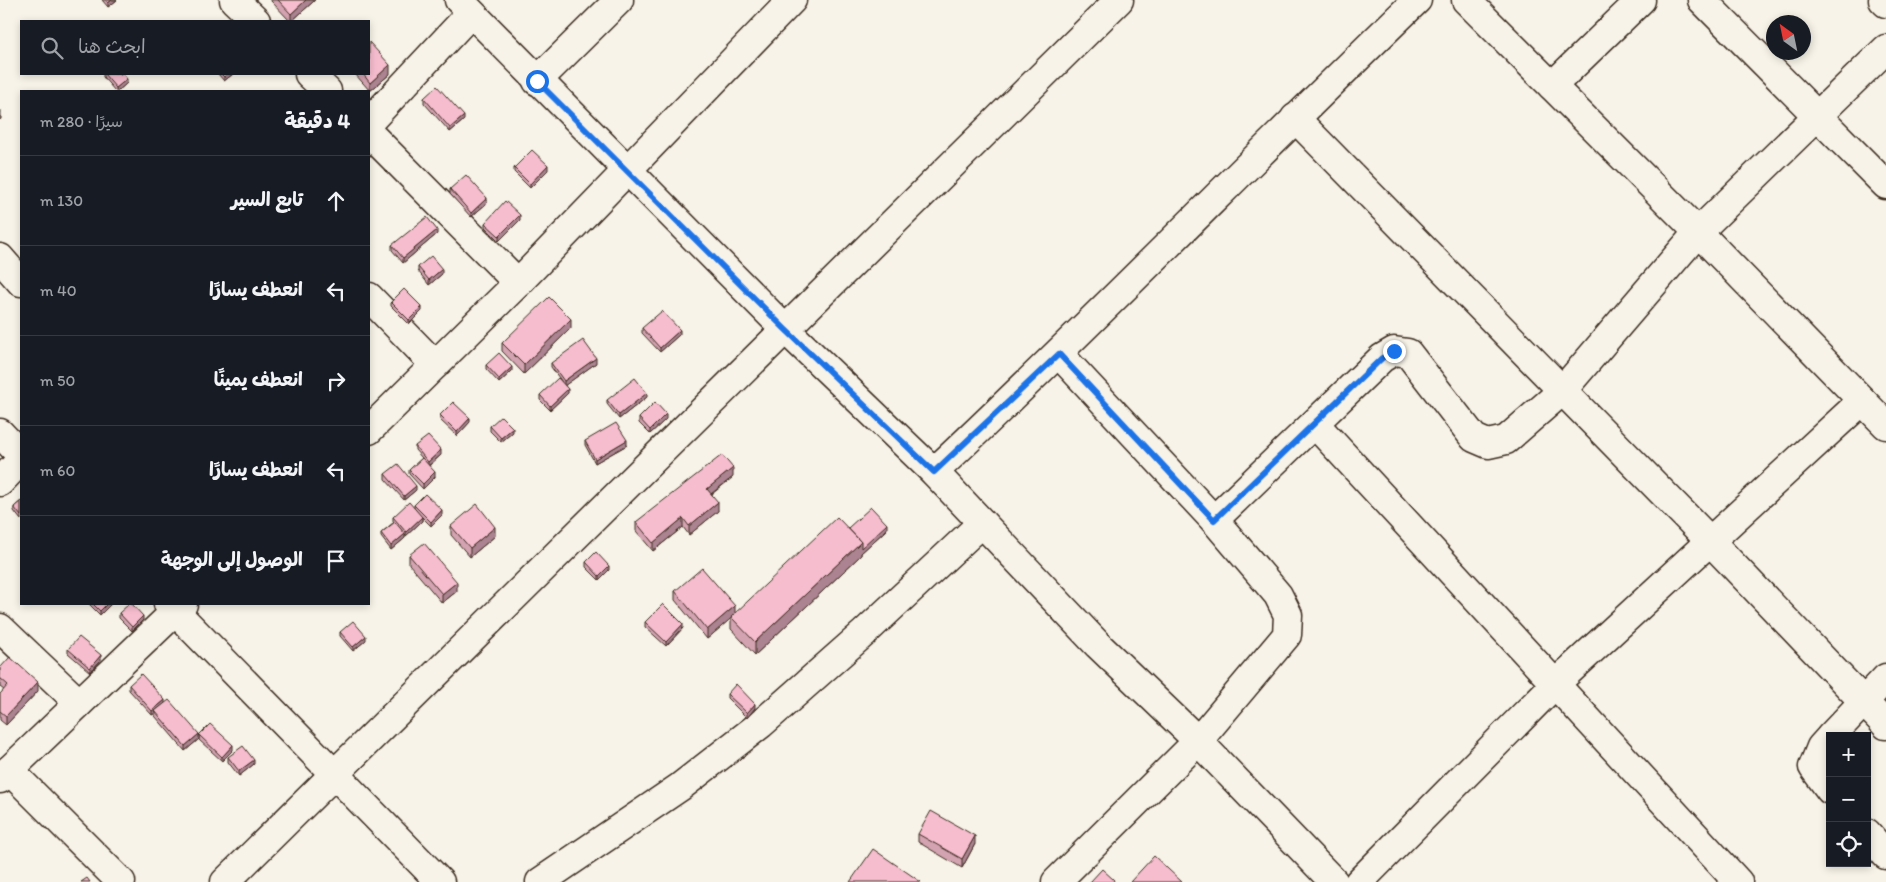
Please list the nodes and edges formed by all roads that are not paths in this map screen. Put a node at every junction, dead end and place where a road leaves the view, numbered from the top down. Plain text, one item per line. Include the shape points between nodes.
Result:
1 (234, 0) edge
2 (619, 0) edge
3 (792, 0) edge
4 (1119, 0) edge
5 (1417, 0) edge
6 (1466, 0) edge
7 (1641, 0) edge
8 (1702, 0) edge
9 (1883, 0) edge
10 (1886, 3) edge
11 (465, 6) edge
12 (255, 20) edge
13 (1886, 49) edge
14 (310, 75) edge
15 (537, 81) junction
16 (1552, 86) junction
17 (326, 90) edge
18 (1818, 115) junction
19 (1295, 118) junction
20 (370, 121) edge
21 (370, 134) edge
22 (626, 169) junction
23 (1886, 185) edge
24 (1698, 232) junction
25 (0, 258) edge
26 (20, 281) edge
27 (518, 283) junction
28 (370, 298) edge
29 (785, 329) junction
30 (1059, 354) junction
31 (435, 365) junction
32 (1561, 392) junction
33 (1862, 401) junction
34 (1315, 424) junction
35 (1886, 425) edge
36 (370, 426) edge
37 (0, 433) edge
38 (20, 454) edge
39 (20, 461) edge
40 (934, 472) junction
41 (0, 482) edge
42 (1214, 520) junction
43 (982, 523) junction
44 (1710, 541) junction
45 (176, 606) edge
46 (0, 628) edge
47 (1886, 678) edge
48 (1555, 684) junction
49 (1863, 701) junction
50 (79, 703) junction
51 (1886, 725) edge
52 (1834, 732) edge
53 (1198, 741) junction
54 (1826, 741) edge
55 (335, 774) junction
56 (5, 775) edge
57 (1826, 785) edge
58 (1871, 838) edge
59 (1886, 855) edge
60 (121, 882) edge
61 (225, 882) edge
62 (440, 882) edge
63 (540, 882) edge
64 (1056, 882) edge
65 (1334, 882) edge
66 (1359, 882) edge
67 (1738, 882) edge

1 - 12 street
2 - 15 street
3 - 22 street
4 - 29 street
5 - 19 street
6 - 16 street
7 - 16 street
8 - 18 street
9 - 10 street
11 - 15 street
11 - 20 street
13 - 18 street
14 - 17 street
15 - 22 street
16 - 24 street
18 - 23 street
18 - 24 street
19 - 30 street
19 - 32 street
21 - 27 street
22 - 27 street
22 - 29 street
24 - 32 street
24 - 33 street
25 - 26 street
27 - 31 street
28 - 31 street
29 - 40 street
29 - 55 street
30 - 40 street
30 - 42 street
31 - 36 street
32 - 34 street via 1506,440 1488,444 1474,438 1408,353 1394,351 1382,358
32 - 44 street
33 - 35 street
33 - 44 street
34 - 42 street
34 - 48 street
37 - 38 street
39 - 41 street
40 - 43 street
42 - 53 street via 1278,595 1288,616 1286,635
43 - 53 street via 1098,644
43 - 63 street via 762,724 680,787
44 - 48 street
44 - 49 street
45 - 50 street
45 - 55 street
46 - 50 street
47 - 49 street
48 - 66 street
48 - 67 street
49 - 51 street
49 - 52 street
50 - 56 street
53 - 64 street
53 - 65 street
54 - 57 street via 1813,767
55 - 61 street
55 - 62 street
56 - 60 street
58 - 59 street

